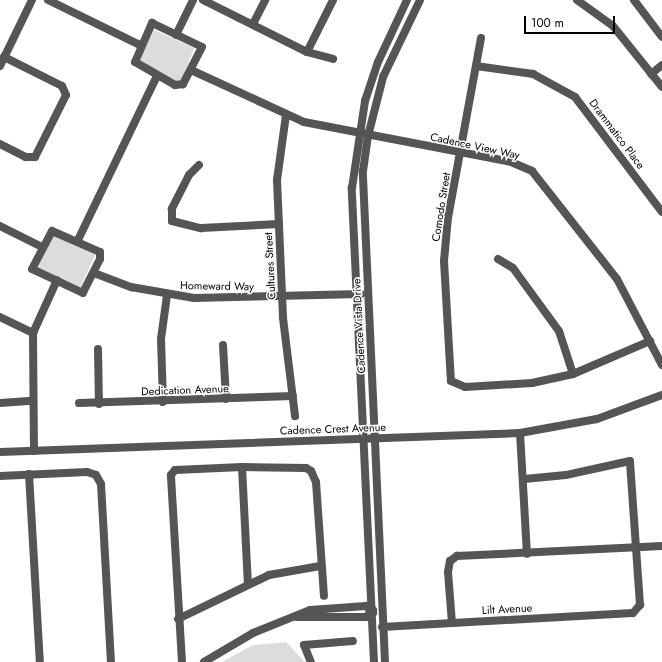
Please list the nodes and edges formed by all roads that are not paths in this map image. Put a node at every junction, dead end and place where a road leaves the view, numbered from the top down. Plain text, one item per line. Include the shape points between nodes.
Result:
1 (32, 0) edge
2 (48, 0) edge
3 (194, 0) edge
4 (203, 0) edge
5 (265, 0) edge
6 (333, 0) edge
7 (407, 0) edge
8 (420, 0) edge
9 (577, 0) edge
10 (634, 0) edge
11 (253, 24) junction
12 (176, 35) junction
13 (662, 37) edge
14 (482, 38) dead end
15 (140, 44) junction
16 (307, 52) junction
17 (4, 57) junction
18 (333, 59) dead end
19 (662, 65) edge
20 (0, 66) edge
21 (476, 66) junction
22 (191, 70) junction
23 (651, 74) junction
24 (157, 76) junction
25 (662, 87) edge
26 (286, 115) junction
27 (358, 134) junction
28 (368, 136) junction
29 (0, 144) edge
30 (461, 153) junction
31 (199, 165) dead end
32 (660, 207) edge
33 (279, 224) junction
34 (0, 226) edge
35 (78, 240) junction
36 (42, 247) junction
37 (498, 259) dead end
38 (94, 273) junction
39 (57, 280) junction
40 (368, 293) junction
41 (356, 294) junction
42 (168, 295) junction
43 (282, 297) junction
44 (0, 317) edge
45 (32, 333) junction
46 (650, 341) junction
47 (224, 345) dead end
48 (98, 349) dead end
49 (662, 365) edge
50 (573, 374) junction
51 (662, 395) edge
52 (293, 396) junction
53 (226, 399) junction
54 (32, 401) junction
55 (163, 402) junction
56 (0, 403) edge
57 (79, 403) dead end
58 (99, 404) junction
59 (295, 416) dead end
60 (520, 433) junction
61 (364, 439) junction
62 (375, 439) junction
63 (34, 451) junction
64 (0, 452) edge
65 (242, 467) junction
66 (29, 474) junction
67 (0, 476) edge
68 (524, 479) junction
69 (367, 518) junction
70 (378, 522) junction
71 (662, 546) edge
72 (637, 547) junction
73 (527, 554) junction
74 (320, 566) junction
75 (248, 584) junction
76 (324, 596) dead end
77 (381, 600) junction
78 (372, 611) junction
79 (178, 619) junction
80 (452, 623) junction
81 (382, 627) junction
82 (353, 641) dead end
83 (384, 645) junction
84 (40, 662) edge
85 (111, 662) edge
86 (182, 662) edge
87 (204, 662) edge
88 (311, 662) edge
89 (374, 662) edge
90 (385, 662) edge

1 - 17 street
2 - 15 street
3 - 12 street
4 - 11 street
5 - 11 street
6 - 16 street
7 - 27 street, Cadence Vista Drive via 378,62
8 - 28 street, Cadence Vista Drive via 383,76
9 - 23 street via 613,26
10 - 13 street
11 - 16 street
12 - 15 street via 152,23
12 - 22 street via 202,47
14 - 21 street, Comodo Street
15 - 24 street via 135,58 137,66
16 - 18 street
17 - 20 street
17 - 29 street via 62,86 66,95 35,157 26,157
19 - 23 street
21 - 30 street, Comodo Street
21 - 32 street, Drammatico Place via 533,74 575,97
22 - 24 street via 186,82 179,85
22 - 26 street, Cadence View Way
23 - 25 street
24 - 35 street
26 - 27 street, Cadence View Way
26 - 33 street, Cultures Street via 277,173
27 - 28 street, Cadence View Way
27 - 41 street, Cadence Vista Drive via 352,188
28 - 30 street, Cadence View Way
28 - 40 street, Cadence Vista Drive via 362,196
30 - 46 street, Cadence View Way via 511,162 532,171 617,279
30 - 50 street, Comodo Street via 444,260 451,381 464,387 517,384
31 - 33 street via 189,175 172,209 172,221 201,228
33 - 43 street, Cultures Street
34 - 36 street
35 - 36 street via 52,231
35 - 38 street via 100,252
36 - 39 street via 32,269
37 - 50 street via 513,268 559,331
38 - 39 street via 83,293
38 - 42 street, Homeward Way via 131,287
39 - 45 street
40 - 41 street, Homeward Way
40 - 62 street, Cadence Vista Drive
41 - 43 street, Homeward Way
41 - 61 street, Cadence Vista Drive
42 - 43 street, Homeward Way via 194,298
42 - 55 street via 161,338
43 - 52 street, Cultures Street
44 - 45 street
45 - 54 street
46 - 49 street, Cadence View Way
46 - 50 street
47 - 53 street
48 - 58 street
51 - 60 street, Cadence Crest Avenue via 597,419
52 - 53 street, Dedication Avenue
52 - 59 street, Cultures Street
53 - 55 street, Dedication Avenue
54 - 56 street
54 - 63 street
55 - 58 street, Dedication Avenue
57 - 58 street, Dedication Avenue
60 - 62 street, Cadence Crest Avenue
60 - 68 street
61 - 62 street, Cadence Crest Avenue
61 - 63 street, Cadence Crest Avenue
61 - 69 street, Cadence Vista Drive
62 - 70 street, Cadence Vista Drive
63 - 64 street, Cadence Crest Avenue
65 - 74 street via 306,468 312,471 316,482
65 - 75 street
65 - 79 street via 175,470 171,475
66 - 67 street
66 - 84 street
66 - 85 street via 87,472 96,475 101,484
68 - 72 street via 566,475 630,461
68 - 73 street
69 - 70 street
69 - 78 street, Cadence Vista Drive
70 - 77 street, Cadence Vista Drive
71 - 72 street
72 - 73 street
72 - 80 street, Lilt Avenue via 640,605 633,613
73 - 80 street via 457,556 450,561
74 - 75 street via 269,575
74 - 76 street
75 - 79 street via 200,611
77 - 78 street
77 - 81 street, Cadence Vista Drive
78 - 83 street
78 - 87 street via 366,617 297,617 253,633
78 - 89 street, Cadence Vista Drive
79 - 86 street
80 - 81 street, Lilt Avenue
81 - 83 street, Cadence Vista Drive
82 - 88 street via 304,645
83 - 90 street, Cadence Vista Drive

